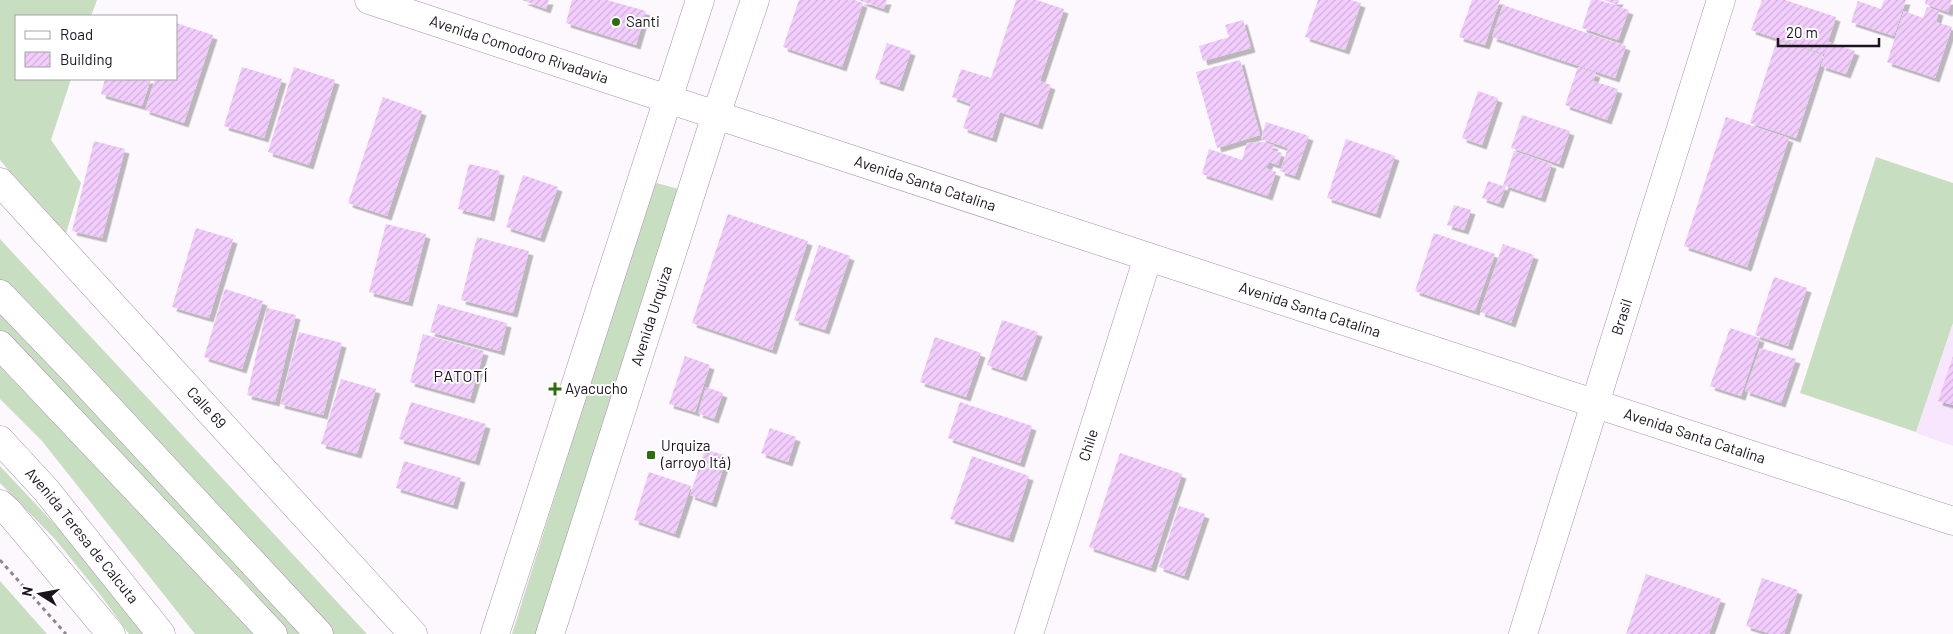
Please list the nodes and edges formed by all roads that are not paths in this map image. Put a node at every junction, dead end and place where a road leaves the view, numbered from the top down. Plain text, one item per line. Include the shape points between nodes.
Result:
1 (370, 0) edge
2 (700, 0) edge
3 (755, 0) edge
4 (1721, 0) edge
5 (667, 98) junction
6 (716, 115) junction
7 (0, 182) edge
8 (1148, 257) junction
9 (0, 294) edge
10 (0, 345) edge
11 (1595, 404) junction
12 (0, 440) edge
13 (0, 504) edge
14 (1953, 521) edge
15 (111, 634) edge
16 (160, 634) edge
17 (273, 634) edge
18 (319, 634) edge
19 (413, 634) edge
20 (496, 634) edge
21 (550, 634) edge
22 (1029, 634) edge
23 (1523, 634) edge

1 - 5 main road, Avenida Comodoro Rivadavia
2 - 5 main road
3 - 6 main road, Avenida Urquiza
4 - 11 main road, Brasil
5 - 6 main road, Avenida Santa Catalina
5 - 20 main road
6 - 8 main road, Avenida Santa Catalina
6 - 21 main road, Avenida Urquiza
7 - 19 main road, Calle 69
8 - 11 main road, Avenida Santa Catalina
8 - 22 main road, Chile
9 - 18 main road
10 - 17 main road
11 - 14 main road, Avenida Santa Catalina
11 - 23 main road, Brasil
12 - 16 main road, Avenida Teresa de Calcuta via 46,490
13 - 15 main road

